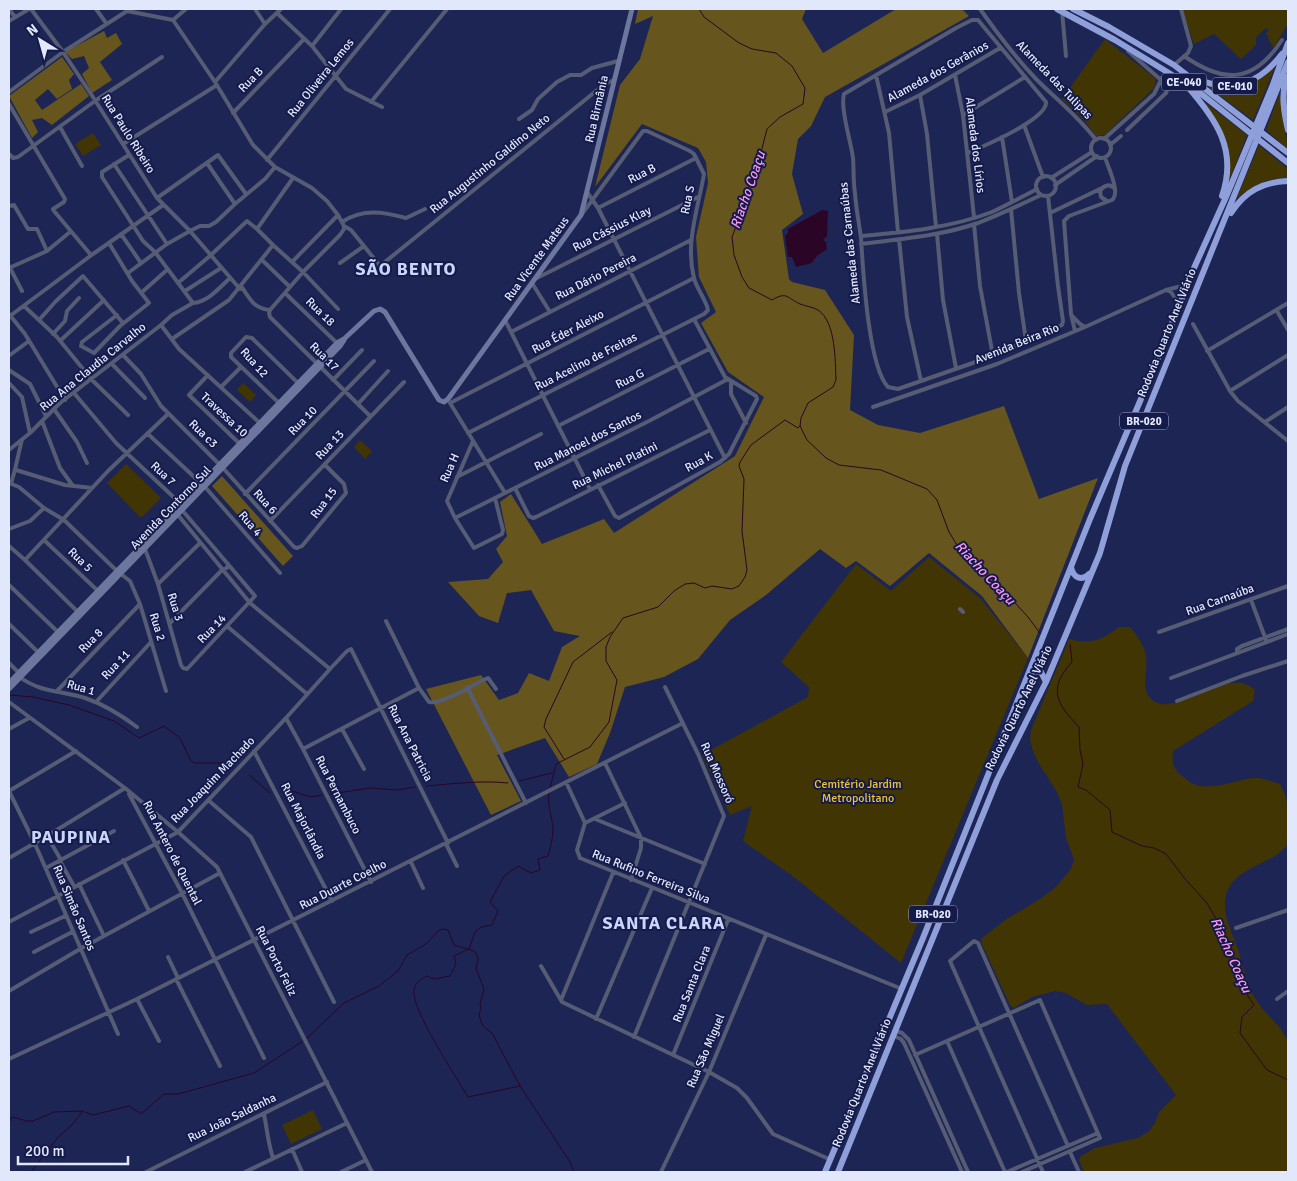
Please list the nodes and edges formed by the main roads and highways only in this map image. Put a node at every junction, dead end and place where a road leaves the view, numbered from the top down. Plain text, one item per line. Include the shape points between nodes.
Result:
1 (1073, 9) edge
2 (1059, 10) edge
3 (1286, 43) edge
4 (1288, 62) edge
5 (1174, 65) junction
6 (1288, 66) edge
7 (1181, 80) junction
8 (1274, 88) junction
9 (1288, 130) edge
10 (1288, 153) edge
11 (1288, 163) edge
12 (1288, 180) edge
13 (1223, 224) junction
14 (1207, 238) junction
15 (1144, 390) junction
16 (1155, 393) junction
17 (1071, 567) junction
18 (1091, 573) junction
19 (1028, 675) junction
20 (1046, 682) junction
21 (884, 1032) junction
22 (895, 1033) junction
23 (859, 1093) junction
24 (868, 1096) junction
25 (825, 1172) edge
26 (838, 1172) edge

1 - 5 highway, CE-040
2 - 7 highway, CE-040
3 - 5 highway, CE-010 via 1268,70 1259,77 1232,86 1207,83
3 - 8 highway, BR-020
4 - 8 highway, BR-020
5 - 10 highway, CE-040
6 - 9 highway via 1283,94
7 - 11 highway, CE-040
7 - 14 highway via 1213,118 1226,154 1224,189
8 - 13 highway, BR-020
8 - 14 highway, BR-020
12 - 13 highway, BR-020 via 1255,188 1241,199
13 - 16 highway, Rodovia Quarto Anel Viário / BR-020
14 - 15 highway, Rodovia Quarto Anel Viário / BR-020
15 - 16 highway
15 - 17 highway, Rodovia Quarto Anel Viário / BR-020
16 - 18 highway, Rodovia Quarto Anel Viário / BR-020 via 1125,466 1100,553
17 - 18 highway via 1078,578
17 - 19 highway, Rodovia Quarto Anel Viário / BR-020
18 - 20 highway, Rodovia Quarto Anel Viário / BR-020
19 - 20 highway via 1041,672
19 - 21 highway, Rodovia Quarto Anel Viário / BR-020
20 - 22 highway, Rodovia Quarto Anel Viário / BR-020 via 996,780
21 - 22 highway
21 - 23 highway, Rodovia Quarto Anel Viário / BR-020
22 - 24 highway, Rodovia Quarto Anel Viário / BR-020
23 - 24 highway
23 - 25 highway, Rodovia Quarto Anel Viário / BR-020
24 - 26 highway, Rodovia Quarto Anel Viário / BR-020

